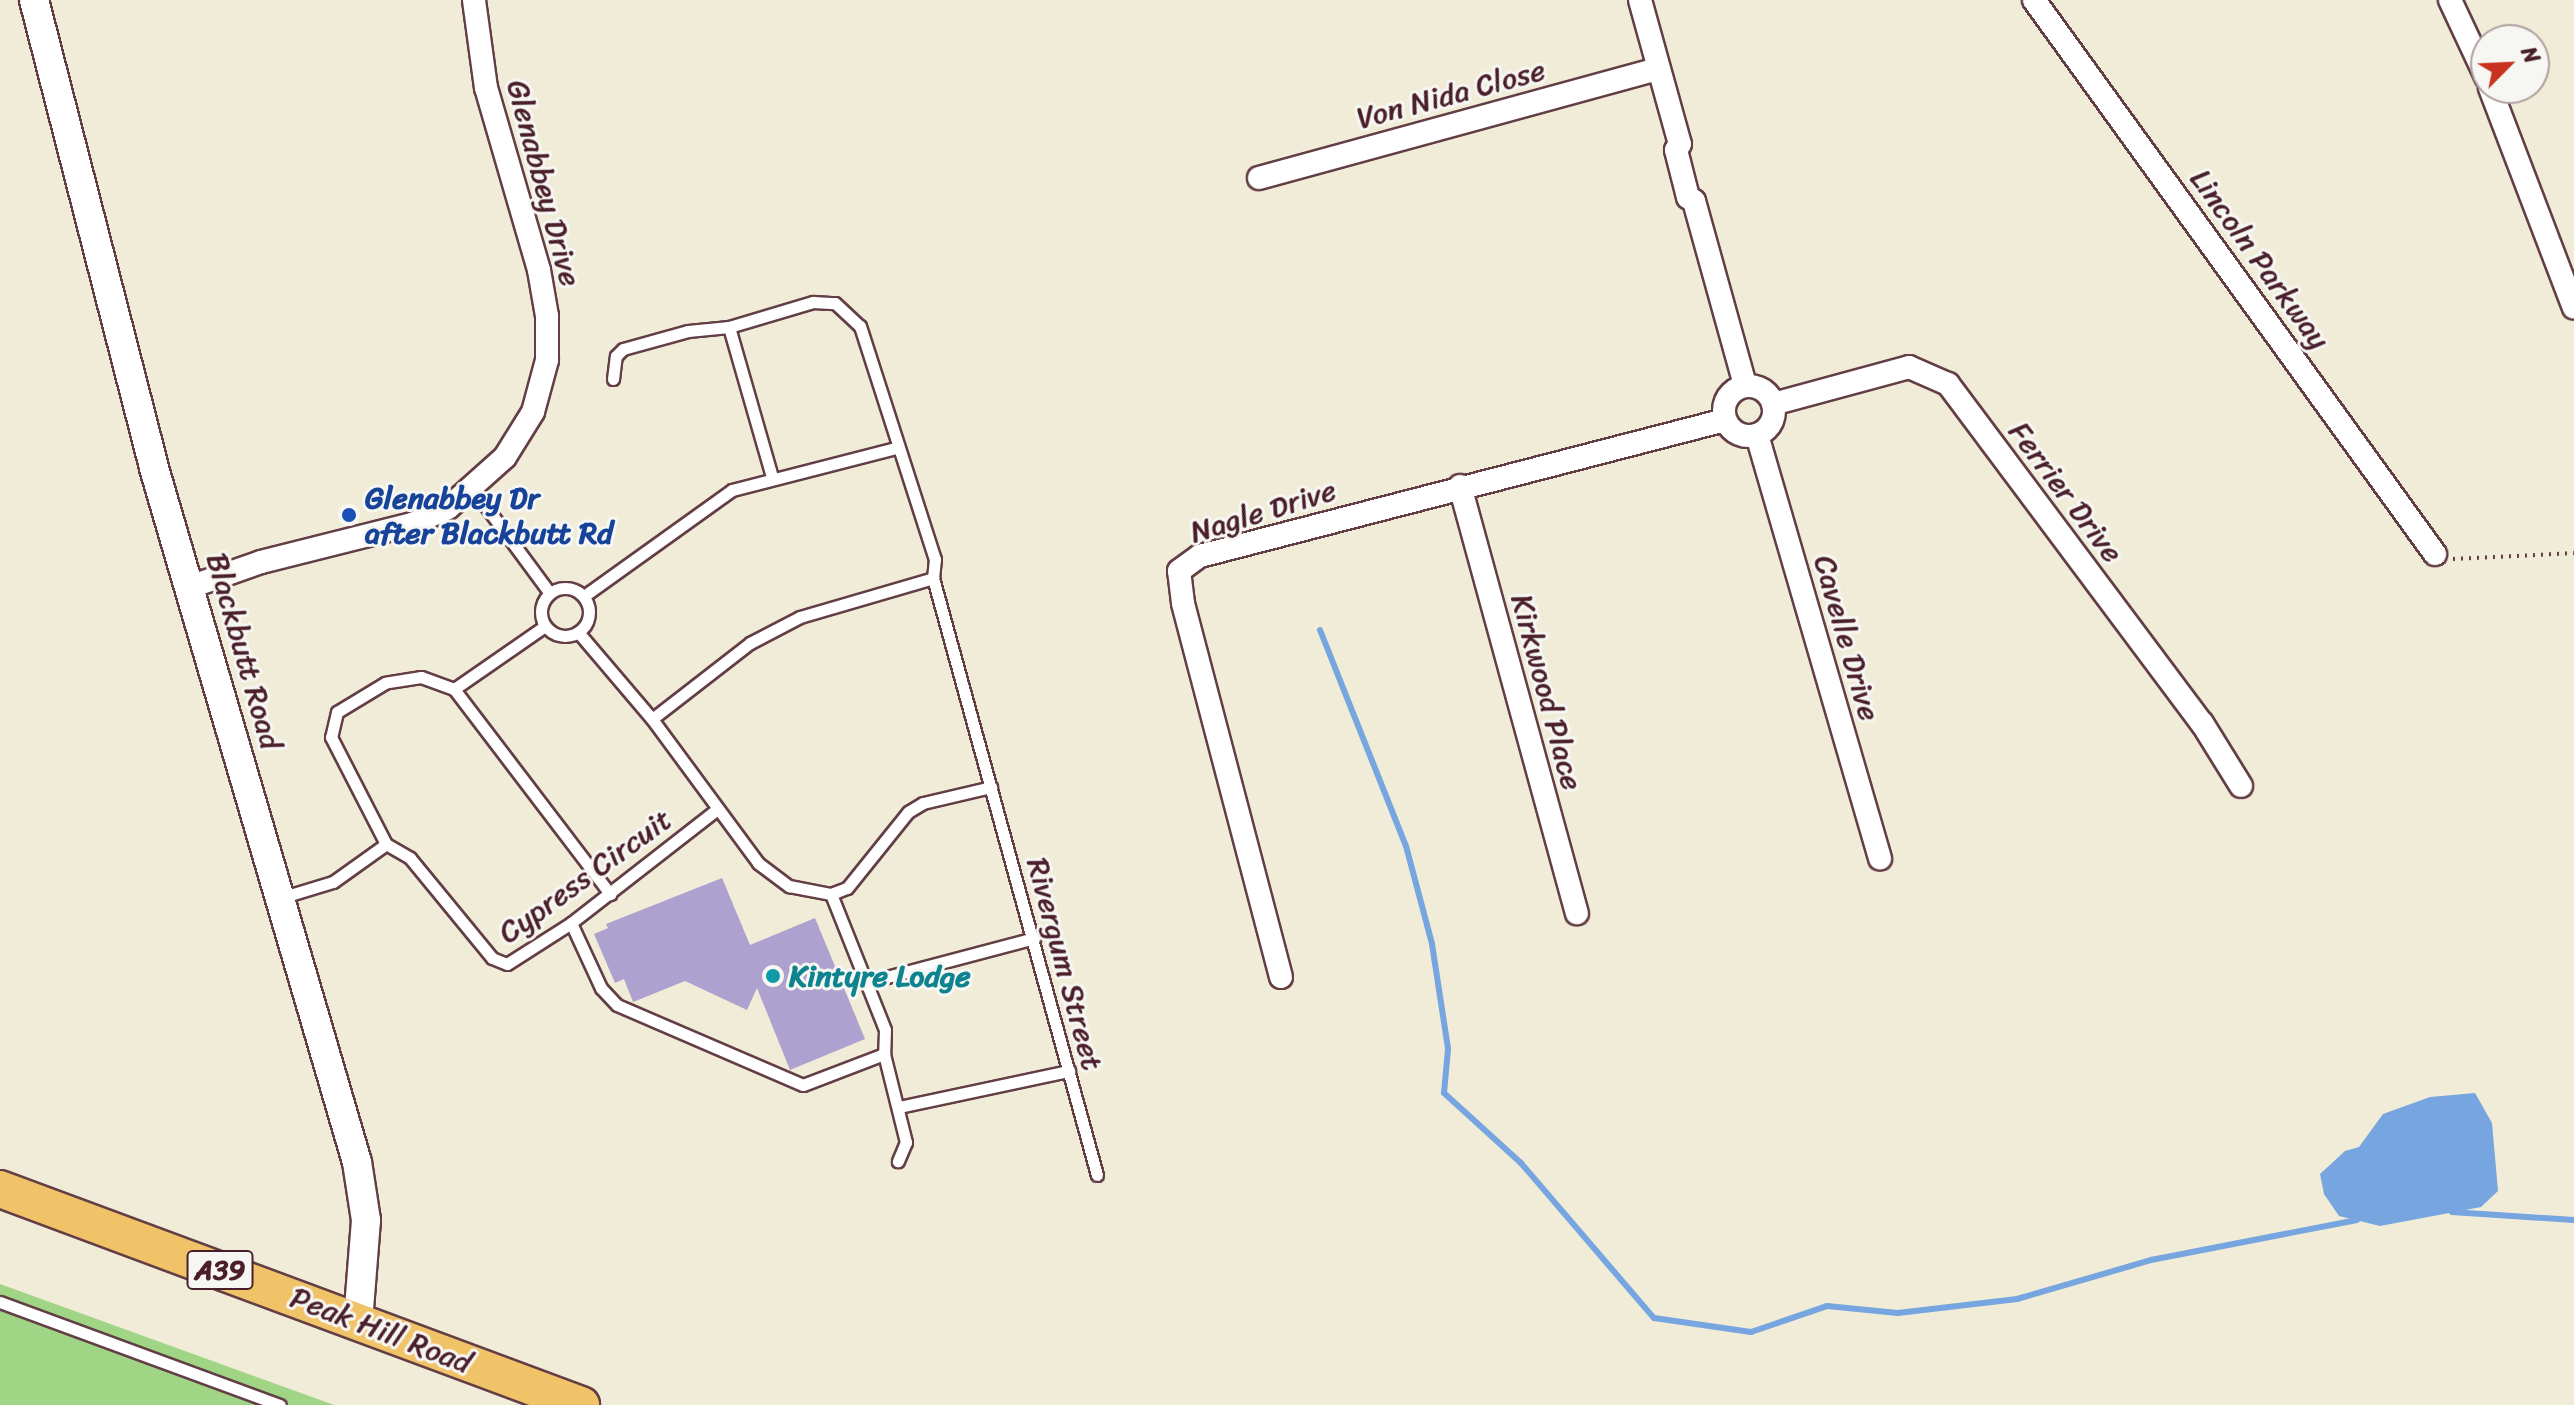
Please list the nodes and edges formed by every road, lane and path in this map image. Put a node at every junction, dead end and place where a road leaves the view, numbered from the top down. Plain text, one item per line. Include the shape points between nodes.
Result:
1 (34, 0) edge
2 (474, 0) edge
3 (1640, 0) edge
4 (2034, 0) edge
5 (2450, 0) edge
6 (2470, 43) edge
7 (1658, 69) junction
8 (2496, 104) edge
9 (1259, 178) dead end
10 (2574, 308) edge
11 (729, 327) junction
12 (613, 379) dead end
13 (1745, 385) junction
14 (1773, 404) junction
15 (1725, 420) junction
16 (1757, 435) junction
17 (896, 448) junction
18 (772, 477) junction
19 (1460, 486) junction
20 (473, 489) junction
21 (2574, 553) edge
22 (2435, 554) joint
23 (933, 578) junction
24 (190, 587) junction
25 (549, 592) junction
26 (584, 596) junction
27 (545, 626) junction
28 (578, 632) junction
29 (454, 689) junction
30 (652, 719) junction
31 (2241, 786) dead end
32 (991, 787) junction
33 (715, 811) junction
34 (386, 844) junction
35 (1880, 859) dead end
36 (610, 894) junction
37 (831, 894) junction
38 (280, 898) junction
39 (1577, 913) dead end
40 (571, 923) junction
41 (1034, 938) junction
42 (1281, 977) dead end
43 (868, 982) junction
44 (884, 1054) junction
45 (1069, 1071) junction
46 (899, 1107) junction
47 (898, 1161) dead end
48 (1097, 1175) dead end
49 (0, 1189) edge
50 (0, 1302) edge
51 (358, 1321) junction
52 (280, 1405) edge
53 (581, 1405) edge

1 - 24 street, Blackbutt Road
2 - 20 street, Glenabbey Drive via 486,88 539,270 547,345 533,412 505,457
3 - 7 street
4 - 22 street, Lincoln Parkway
5 - 6 street
7 - 9 street, Von Nida Close
7 - 13 street via 1680,144 1676,150 1688,197 1694,201
8 - 10 street
11 - 12 lane, Rivergum Street via 688,331 623,349 616,356
11 - 17 lane, Rivergum Street via 813,302 835,303 848,311 860,326
11 - 18 lane
13 - 14 street via 1766,391
13 - 15 street via 1727,398
14 - 16 street via 1769,426
14 - 31 street, Ferrier Drive via 1909,367 1948,384 2202,723
15 - 16 street via 1741,435
15 - 19 street, Nagle Drive
16 - 35 street, Cavelle Drive
17 - 18 lane
17 - 23 lane, Rivergum Street via 908,465 935,559
18 - 26 lane via 717,498
19 - 39 street, Kirkwood Place
19 - 42 street, Nagle Drive via 1200,556 1179,571
20 - 24 street, Glenabbey Drive via 448,508 412,524 261,562
20 - 25 lane
21 - 22 path via 2465,561
23 - 30 lane via 800,617 750,643
23 - 32 lane, Rivergum Street
24 - 38 street, Blackbutt Road
25 - 26 lane via 564,587
25 - 27 lane via 540,612
26 - 28 lane via 588,619
27 - 28 lane via 564,636
27 - 29 lane
28 - 30 lane
29 - 34 lane, Cypress Circuit via 421,677 397,681 337,712 331,737
29 - 36 lane
30 - 33 lane
32 - 37 lane via 923,803 908,812 847,888
32 - 41 lane, Rivergum Street
33 - 36 lane, Cypress Circuit
33 - 37 lane via 773,877 789,886
34 - 38 lane via 333,882
34 - 40 lane, Cypress Circuit via 410,858 492,958 507,964
36 - 40 lane, Cypress Circuit
37 - 43 lane
38 - 51 street, Blackbutt Road via 357,1162 366,1220
40 - 44 lane via 601,988 617,1005 803,1085
41 - 43 lane
41 - 45 lane, Rivergum Street
43 - 44 lane via 885,1030
44 - 46 lane
45 - 46 lane
45 - 48 lane, Rivergum Street
46 - 47 lane via 906,1142
49 - 51 highway, Peak Hill Road / A39
50 - 52 lane
51 - 53 highway, Peak Hill Road / A39

